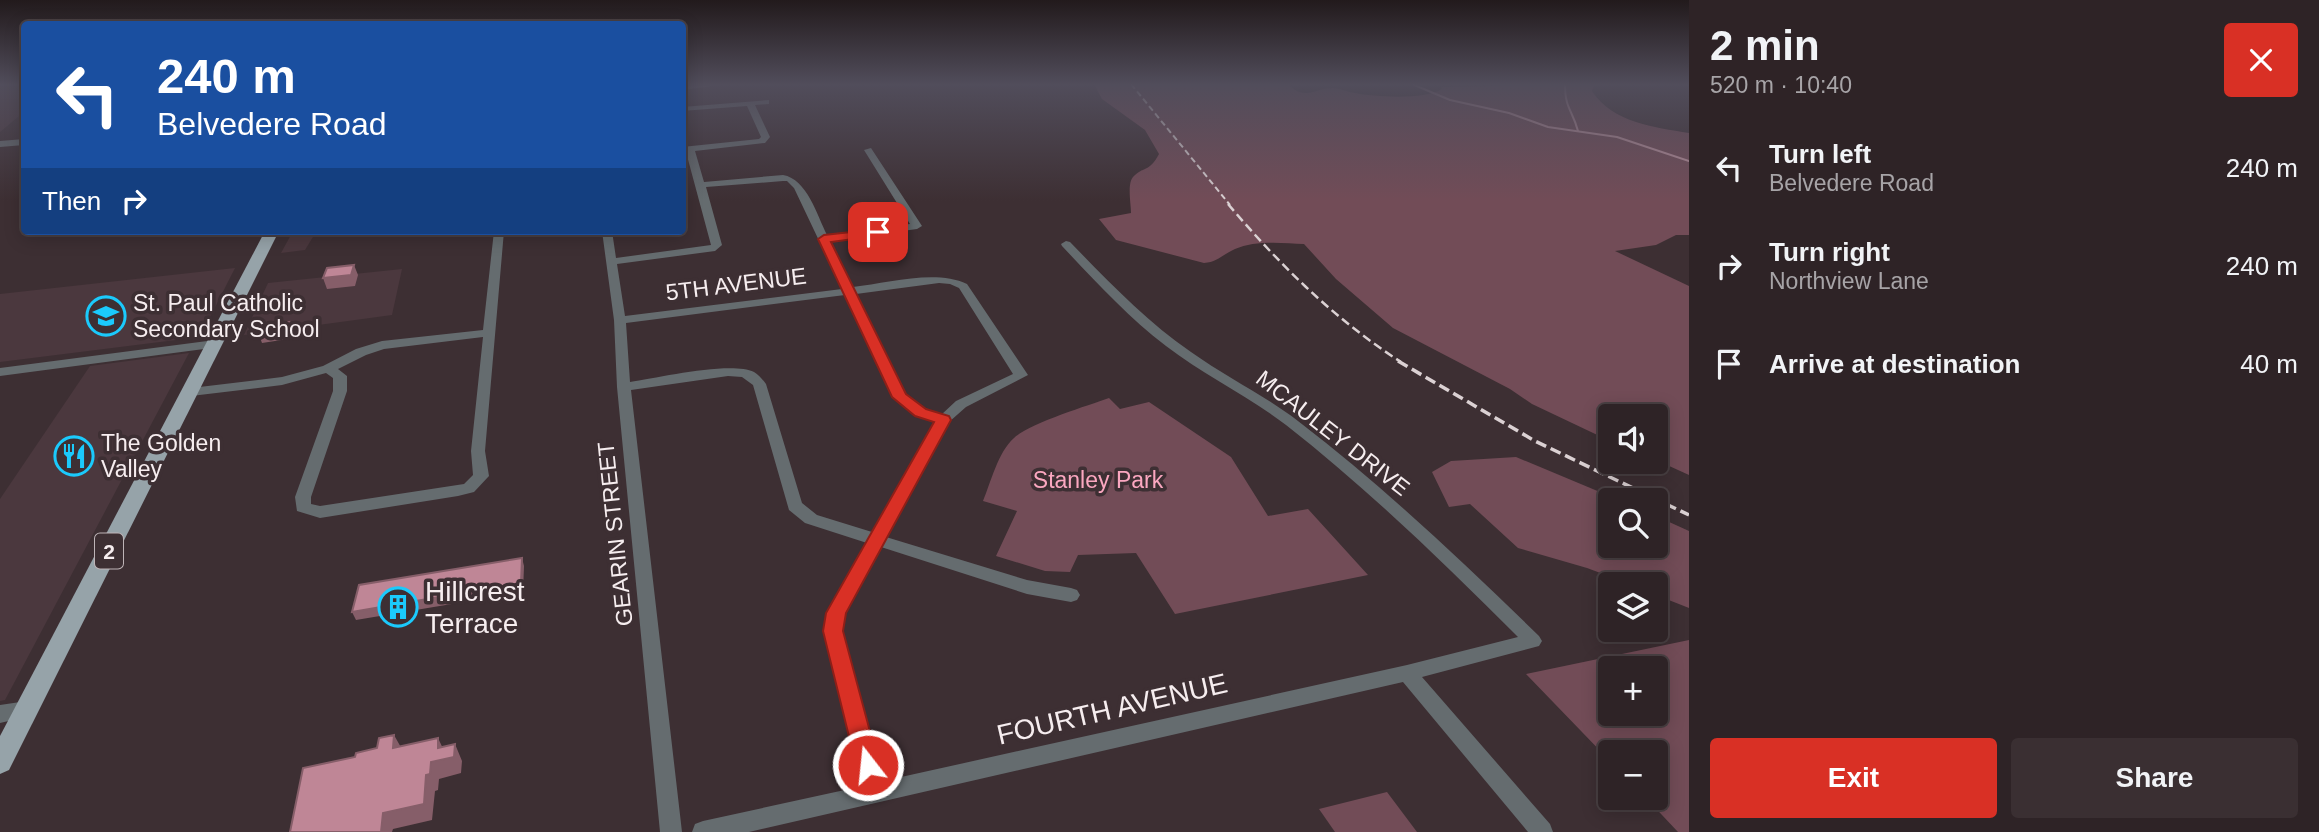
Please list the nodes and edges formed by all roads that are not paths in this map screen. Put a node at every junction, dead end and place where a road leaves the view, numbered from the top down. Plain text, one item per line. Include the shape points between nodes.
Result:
1 (759, 123) edge
2 (21, 142) edge
3 (0, 144) edge
4 (686, 150) edge
5 (868, 150) dead end
6 (699, 185) junction
7 (270, 235) edge
8 (499, 235) edge
9 (608, 235) edge
10 (824, 239) junction
11 (1066, 244) dead end
12 (611, 262) junction
13 (850, 290) junction
14 (620, 320) junction
15 (488, 333) junction
16 (215, 344) junction
17 (328, 369) junction
18 (0, 372) edge
19 (624, 387) junction
20 (191, 393) junction
21 (943, 420) junction
22 (877, 540) junction
23 (1070, 595) dead end
24 (1533, 640) joint
25 (1407, 673) junction
26 (27, 709) junction
27 (0, 714) edge
28 (0, 762) edge
29 (875, 792) junction
30 (671, 832) edge
31 (703, 832) edge
32 (1542, 832) edge

1 - 4 street via 766,137 762,141
2 - 3 street
4 - 6 street
5 - 10 street via 917,226
6 - 10 street via 790,179
6 - 12 street via 715,248
7 - 16 main road, 2
8 - 15 street
9 - 12 street, GEARIN STREET
10 - 13 street
11 - 24 street, MCAULEY DRIVE via 1144,323 1288,421 1375,492
12 - 14 street, GEARIN STREET
13 - 14 street, 5TH AVENUE
13 - 21 street via 900,397 920,413
13 - 21 street, 5TH AVENUE via 942,280 963,286 1021,375 961,404
14 - 19 street, GEARIN STREET
15 - 17 street via 382,345
15 - 17 street via 478,451 481,476 458,491 320,512 303,507 340,391 340,376
16 - 18 street
16 - 20 main road, 2
17 - 20 street
19 - 22 street via 728,372 753,376 795,506 811,519
19 - 30 street, GEARIN STREET
20 - 26 main road, 2
21 - 22 street
22 - 23 street via 1027,587
22 - 29 street via 836,613 833,631
24 - 25 street, FOURTH AVENUE
25 - 29 street, FOURTH AVENUE
25 - 32 street
26 - 27 street
26 - 28 main road, 2
29 - 31 street, FOURTH AVENUE

